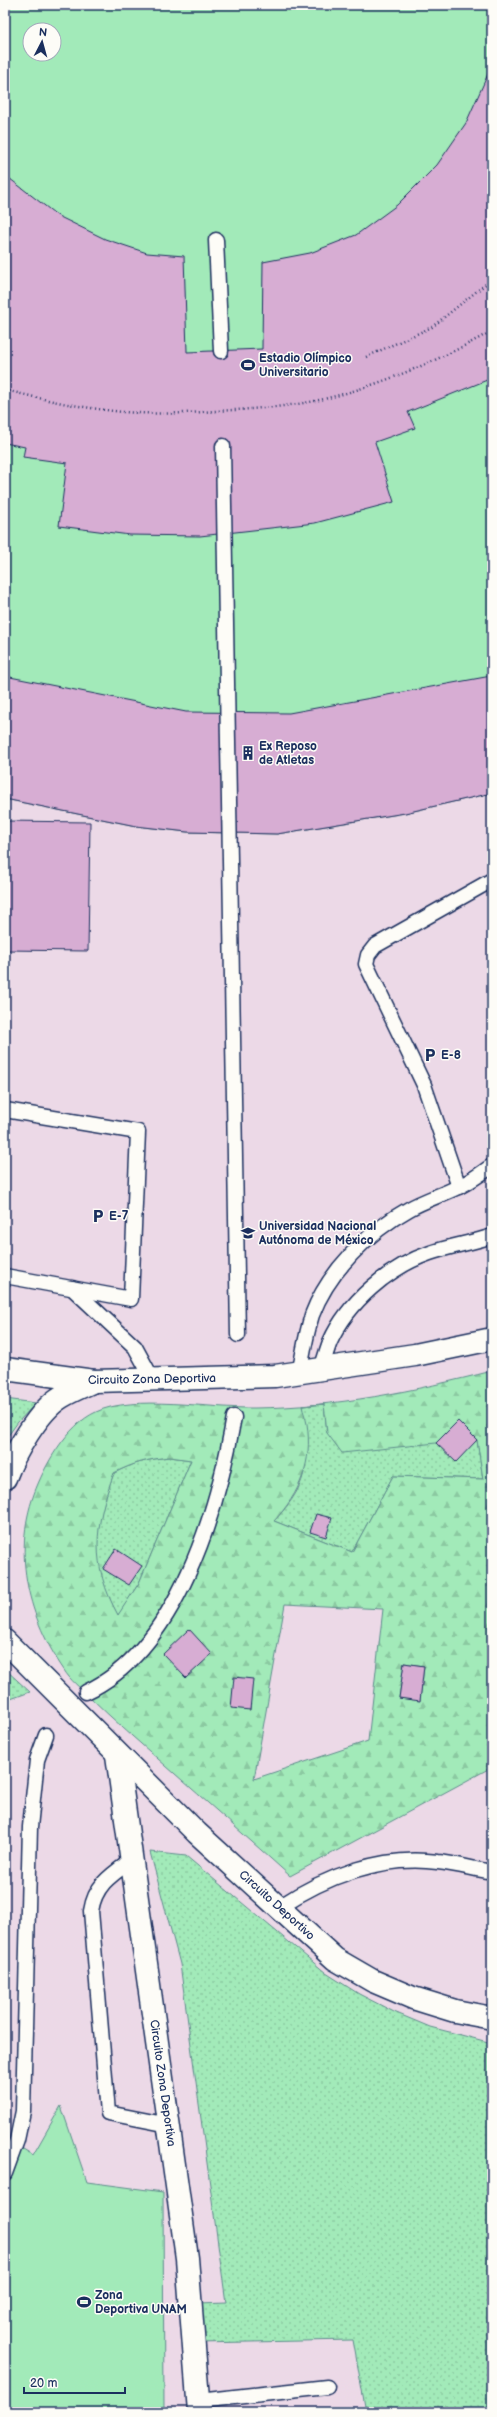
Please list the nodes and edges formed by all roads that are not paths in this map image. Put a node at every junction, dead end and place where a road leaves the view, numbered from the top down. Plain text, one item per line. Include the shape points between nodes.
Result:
1 (216, 240) dead end
2 (221, 351) dead end
3 (223, 446) dead end
4 (492, 880) edge
5 (5, 1110) edge
6 (492, 1166) edge
7 (460, 1187) junction
8 (492, 1236) edge
9 (5, 1276) edge
10 (72, 1288) junction
11 (238, 1335) dead end
12 (492, 1339) edge
13 (5, 1369) edge
14 (320, 1371) junction
15 (299, 1374) junction
16 (153, 1380) junction
17 (94, 1381) junction
18 (234, 1417) dead end
19 (5, 1478) edge
20 (5, 1627) edge
21 (11, 1647) edge
22 (86, 1692) dead end
23 (46, 1735) dead end
24 (117, 1755) junction
25 (132, 1860) junction
26 (492, 1872) edge
27 (280, 1907) junction
28 (492, 2018) edge
29 (169, 2125) junction
30 (5, 2173) edge
31 (327, 2387) dead end
32 (198, 2407) edge

1 - 2 lane
3 - 11 lane
4 - 7 lane via 375,946 368,955 366,964 424,1085
5 - 10 lane via 138,1132 131,1298
6 - 7 lane
7 - 15 lane via 432,1197 383,1226 342,1266 312,1315
8 - 14 lane via 429,1253 386,1277 365,1294 344,1319 330,1342
9 - 10 lane
10 - 16 lane via 134,1347
12 - 14 street
13 - 17 street, Circuito Zona Deportiva
14 - 15 street
15 - 16 street, Circuito Zona Deportiva
16 - 17 street, Circuito Zona Deportiva
17 - 19 street via 60,1398 39,1418 22,1442
18 - 22 lane via 226,1464 215,1502 176,1598 147,1642 125,1665 101,1686
20 - 21 street
21 - 24 street, Circuito Deportivo
23 - 30 lane via 37,1760 30,1827 23,2111 17,2140
24 - 25 street, Circuito Zona Deportiva
24 - 27 street, Circuito Deportivo via 197,1833
25 - 29 street, Circuito Zona Deportiva
25 - 29 lane via 111,1875 93,1896 91,1912 108,2113
26 - 27 lane via 436,1862 381,1864 354,1870 328,1880
27 - 28 street, Circuito Deportivo via 335,1959 373,1981 455,2011
29 - 32 street, Circuito Zona Deportiva via 187,2258
31 - 32 lane

